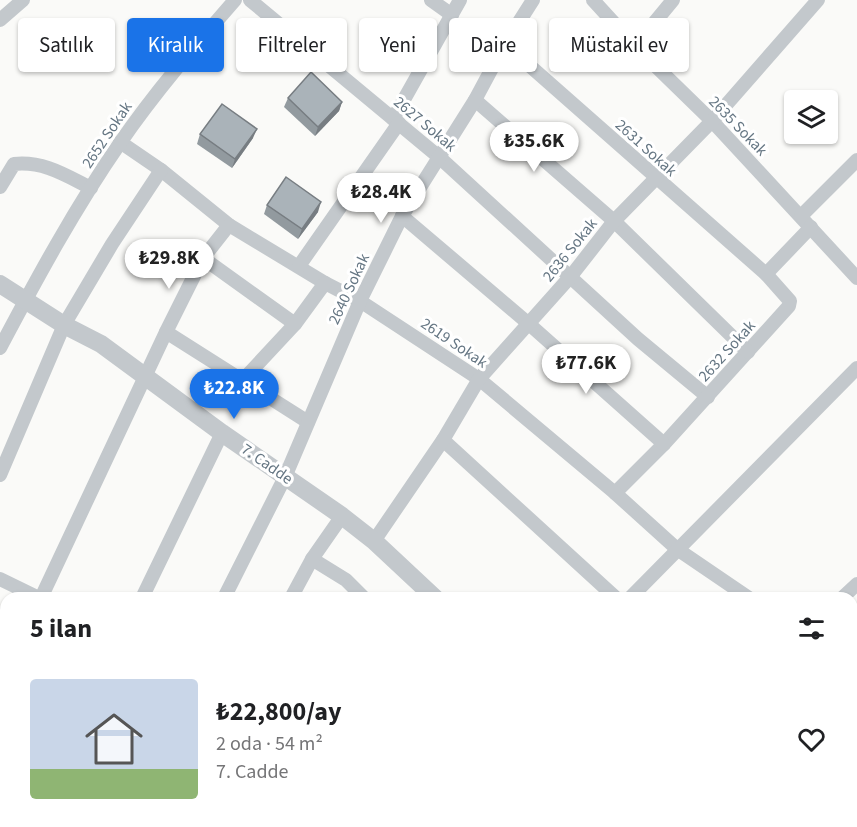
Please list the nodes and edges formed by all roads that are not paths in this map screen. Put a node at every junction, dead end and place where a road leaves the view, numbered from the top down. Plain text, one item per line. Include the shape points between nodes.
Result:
1 (23, 0) edge
2 (235, 0) edge
3 (250, 0) edge
4 (431, 0) edge
5 (460, 0) edge
6 (533, 0) edge
7 (593, 0) edge
8 (673, 0) edge
9 (818, 0) edge
10 (452, 15) junction
11 (522, 18) edge
12 (609, 18) edge
13 (658, 18) edge
14 (0, 20) edge
15 (490, 72) edge
16 (536, 72) edge
17 (662, 72) edge
18 (475, 100) junction
19 (396, 121) junction
20 (712, 121) junction
21 (120, 142) junction
22 (439, 157) junction
23 (857, 160) edge
24 (161, 170) junction
25 (656, 179) junction
26 (0, 187) edge
27 (92, 188) junction
28 (402, 216) junction
29 (801, 216) junction
30 (614, 221) junction
31 (229, 225) junction
32 (812, 227) junction
33 (203, 258) junction
34 (299, 266) junction
35 (766, 274) junction
36 (571, 276) junction
37 (857, 278) edge
38 (326, 283) junction
39 (0, 284) edge
40 (25, 301) junction
41 (360, 301) junction
42 (295, 324) junction
43 (529, 324) junction
44 (64, 325) junction
45 (166, 332) junction
46 (0, 348) edge
47 (748, 352) junction
48 (857, 368) edge
49 (143, 377) junction
50 (479, 379) junction
51 (242, 381) junction
52 (708, 397) junction
53 (308, 422) junction
54 (222, 433) junction
55 (444, 440) junction
56 (664, 444) junction
57 (0, 475) edge
58 (285, 477) junction
59 (615, 493) junction
60 (342, 516) junction
61 (374, 541) junction
62 (677, 549) junction
63 (312, 559) junction
64 (0, 579) edge
65 (27, 592) edge
66 (43, 592) edge
67 (145, 592) edge
68 (227, 592) edge
69 (294, 592) edge
70 (358, 592) edge
71 (429, 592) edge
72 (609, 592) edge
73 (636, 592) edge
74 (740, 592) edge

1 - 14 street
2 - 21 street, 2652 Sokak via 171,74
3 - 19 street, 2627 Sokak
4 - 10 street
5 - 10 street
6 - 11 street, 2640 Sokak
7 - 12 street, 2635 Sokak
8 - 13 street
9 - 20 street, 2636 Sokak
10 - 19 street
15 - 18 street, 2640 Sokak
16 - 25 street, 2631 Sokak
17 - 20 street, 2635 Sokak
18 - 22 street, 2640 Sokak
18 - 30 street
19 - 22 street, 2627 Sokak
19 - 34 street
20 - 25 street, 2636 Sokak
20 - 29 street, 2635 Sokak
21 - 24 street, 2619 Sokak
21 - 27 street, 2652 Sokak
22 - 28 street, 2640 Sokak
22 - 36 street, 2627 Sokak
23 - 29 street
24 - 31 street, 2619 Sokak
24 - 44 street
25 - 30 street, 2636 Sokak
25 - 35 street, 2631 Sokak
26 - 27 street via 14,164 30,162
27 - 40 street, 2652 Sokak
28 - 41 street, 2640 Sokak
28 - 43 street
29 - 32 street, 2635 Sokak
30 - 36 street, 2636 Sokak
30 - 47 street
31 - 33 street
31 - 34 street, 2619 Sokak
32 - 35 street
32 - 37 street, 2635 Sokak
33 - 42 street
33 - 45 street
34 - 38 street, 2619 Sokak
35 - 47 street, 2632 Sokak via 790,302
36 - 43 street, 2636 Sokak
36 - 52 street, 2627 Sokak
38 - 41 street, 2619 Sokak
38 - 42 street
39 - 40 street, 7. Cadde
40 - 44 street, 7. Cadde
40 - 46 street, 2652 Sokak
41 - 50 street, 2619 Sokak
41 - 53 street, 2640 Sokak
42 - 51 street
43 - 50 street, 2636 Sokak
43 - 56 street
44 - 49 street, 7. Cadde via 101,344
44 - 57 street
45 - 49 street
45 - 51 street
47 - 52 street, 2632 Sokak
48 - 62 street
49 - 54 street, 7. Cadde
49 - 66 street
50 - 55 street, 2636 Sokak
50 - 59 street, 2619 Sokak
51 - 53 street
52 - 56 street, 2632 Sokak
53 - 58 street, 2640 Sokak
54 - 58 street, 7. Cadde
54 - 67 street
55 - 61 street, 2636 Sokak
55 - 72 street
56 - 59 street, 2632 Sokak
58 - 60 street, 7. Cadde
58 - 68 street, 2640 Sokak
59 - 62 street, 2619 Sokak
60 - 61 street, 7. Cadde
60 - 63 street
61 - 71 street, 7. Cadde
62 - 73 street
62 - 74 street, 2619 Sokak
63 - 69 street
63 - 70 street
64 - 65 street

